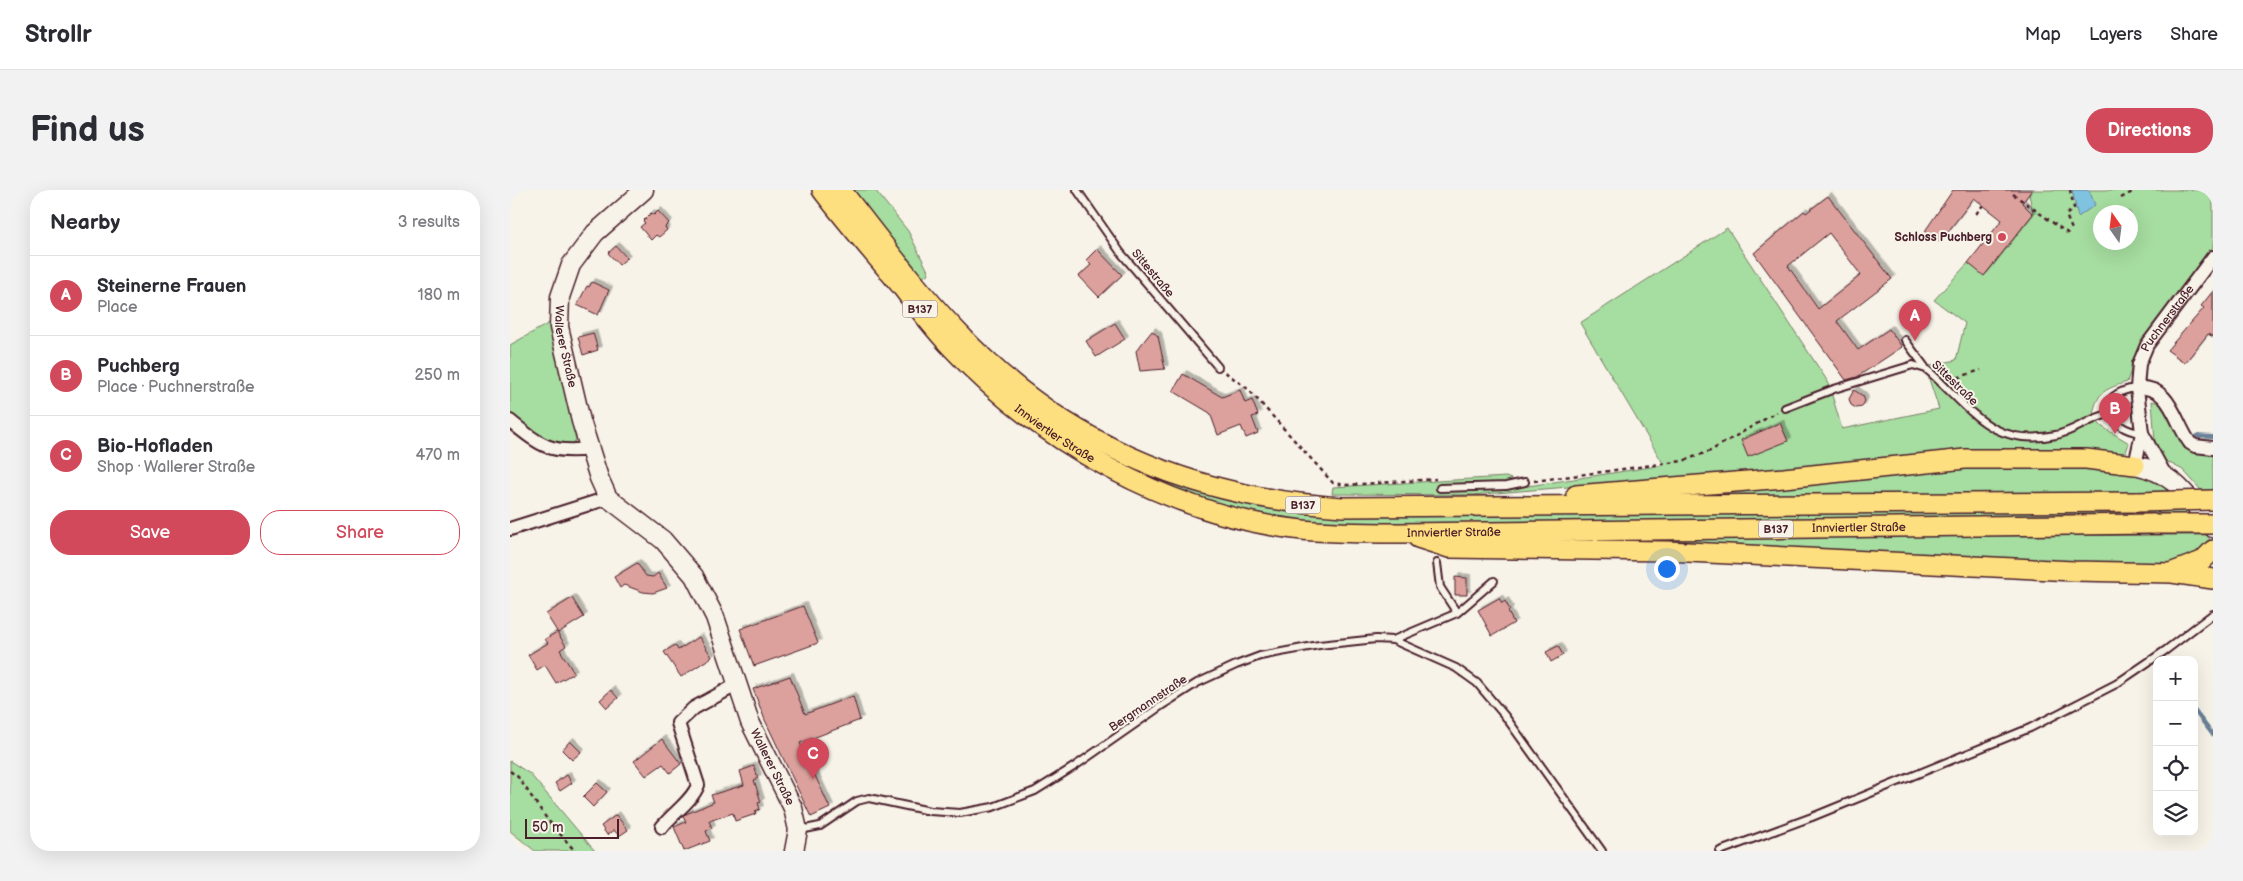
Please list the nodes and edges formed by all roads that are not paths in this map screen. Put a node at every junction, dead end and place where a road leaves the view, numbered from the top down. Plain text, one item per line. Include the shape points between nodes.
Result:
1 (644, 190) edge
2 (822, 190) edge
3 (841, 190) edge
4 (1077, 190) edge
5 (2213, 257) edge
6 (1905, 340) dead end
7 (1218, 367) road end
8 (1926, 369) junction
9 (2137, 388) junction
10 (1785, 408) road end
11 (2109, 414) junction
12 (510, 422) edge
13 (2142, 433) junction
14 (2213, 448) edge
15 (589, 449) junction
16 (2135, 465) junction
17 (2164, 473) junction
18 (1525, 482) road end
19 (1440, 488) dead end
20 (608, 498) junction
21 (2213, 500) edge
22 (1526, 507) junction
23 (2213, 526) edge
24 (510, 529) edge
25 (1400, 533) junction
26 (2213, 550) edge
27 (1437, 563) dead end
28 (2172, 573) junction
29 (2213, 579) edge
30 (1494, 581) dead end
31 (1457, 613) junction
32 (2213, 614) edge
33 (1394, 640) junction
34 (738, 684) junction
35 (662, 826) dead end
36 (798, 830) junction
37 (794, 851) edge
38 (1602, 851) edge
39 (1720, 851) edge

1 - 15 street, Wallerer Straße via 595,233 571,266 560,297 559,327
2 - 25 main road, Innviertler Straße / B137 via 951,347 1023,413 1063,442 1154,489 1214,511 1302,530
3 - 22 main road, Innviertler Straße / B137 via 919,288 994,368 1068,424 1153,467 1220,489 1303,505
4 - 7 lane, Sittestraße via 1121,253
5 - 9 street, Puchnerstraße via 2142,353
6 - 8 lane
8 - 10 lane, Sittestraße via 1905,366
8 - 11 lane, Sittestraße via 1974,417 1992,428 2020,436 2056,435 2089,419
9 - 11 lane via 2113,395 2109,400
9 - 13 street, Puchnerstraße
9 - 14 street via 2147,388 2167,399 2190,443
11 - 13 lane via 2129,431
12 - 15 street via 538,444 568,451
13 - 16 street, Puchnerstraße
13 - 17 street, Puchnerstraße
15 - 20 street, Wallerer Straße
16 - 17 street
16 - 22 main road via 2086,459 1965,459 1774,479 1558,496
17 - 23 street via 2177,483
18 - 19 lane via 1506,486
20 - 24 street
20 - 34 street, Wallerer Straße via 663,540 694,576 714,617
21 - 22 main road, Innviertler Straße / B137, bridge
23 - 25 main road, Innviertler Straße / B137, bridge via 2153,524
25 - 28 main road via 1450,548 1668,552
26 - 28 main road via 2202,561
27 - 31 lane via 1440,587
28 - 29 main road
30 - 31 lane
31 - 33 lane
32 - 39 lane via 2116,684 2030,728
33 - 36 lane, Bergmannstraße via 1319,645 1260,656 1236,665 1197,683 1160,706 1035,791 993,807 960,813 930,811 869,798 857,801 820,826
33 - 38 lane, Bergmannstraße via 1456,668 1477,683 1505,716
34 - 35 street via 694,708 678,723 698,785 694,795
34 - 36 street, Wallerer Straße via 750,722 793,808
36 - 37 street, Wallerer Straße

